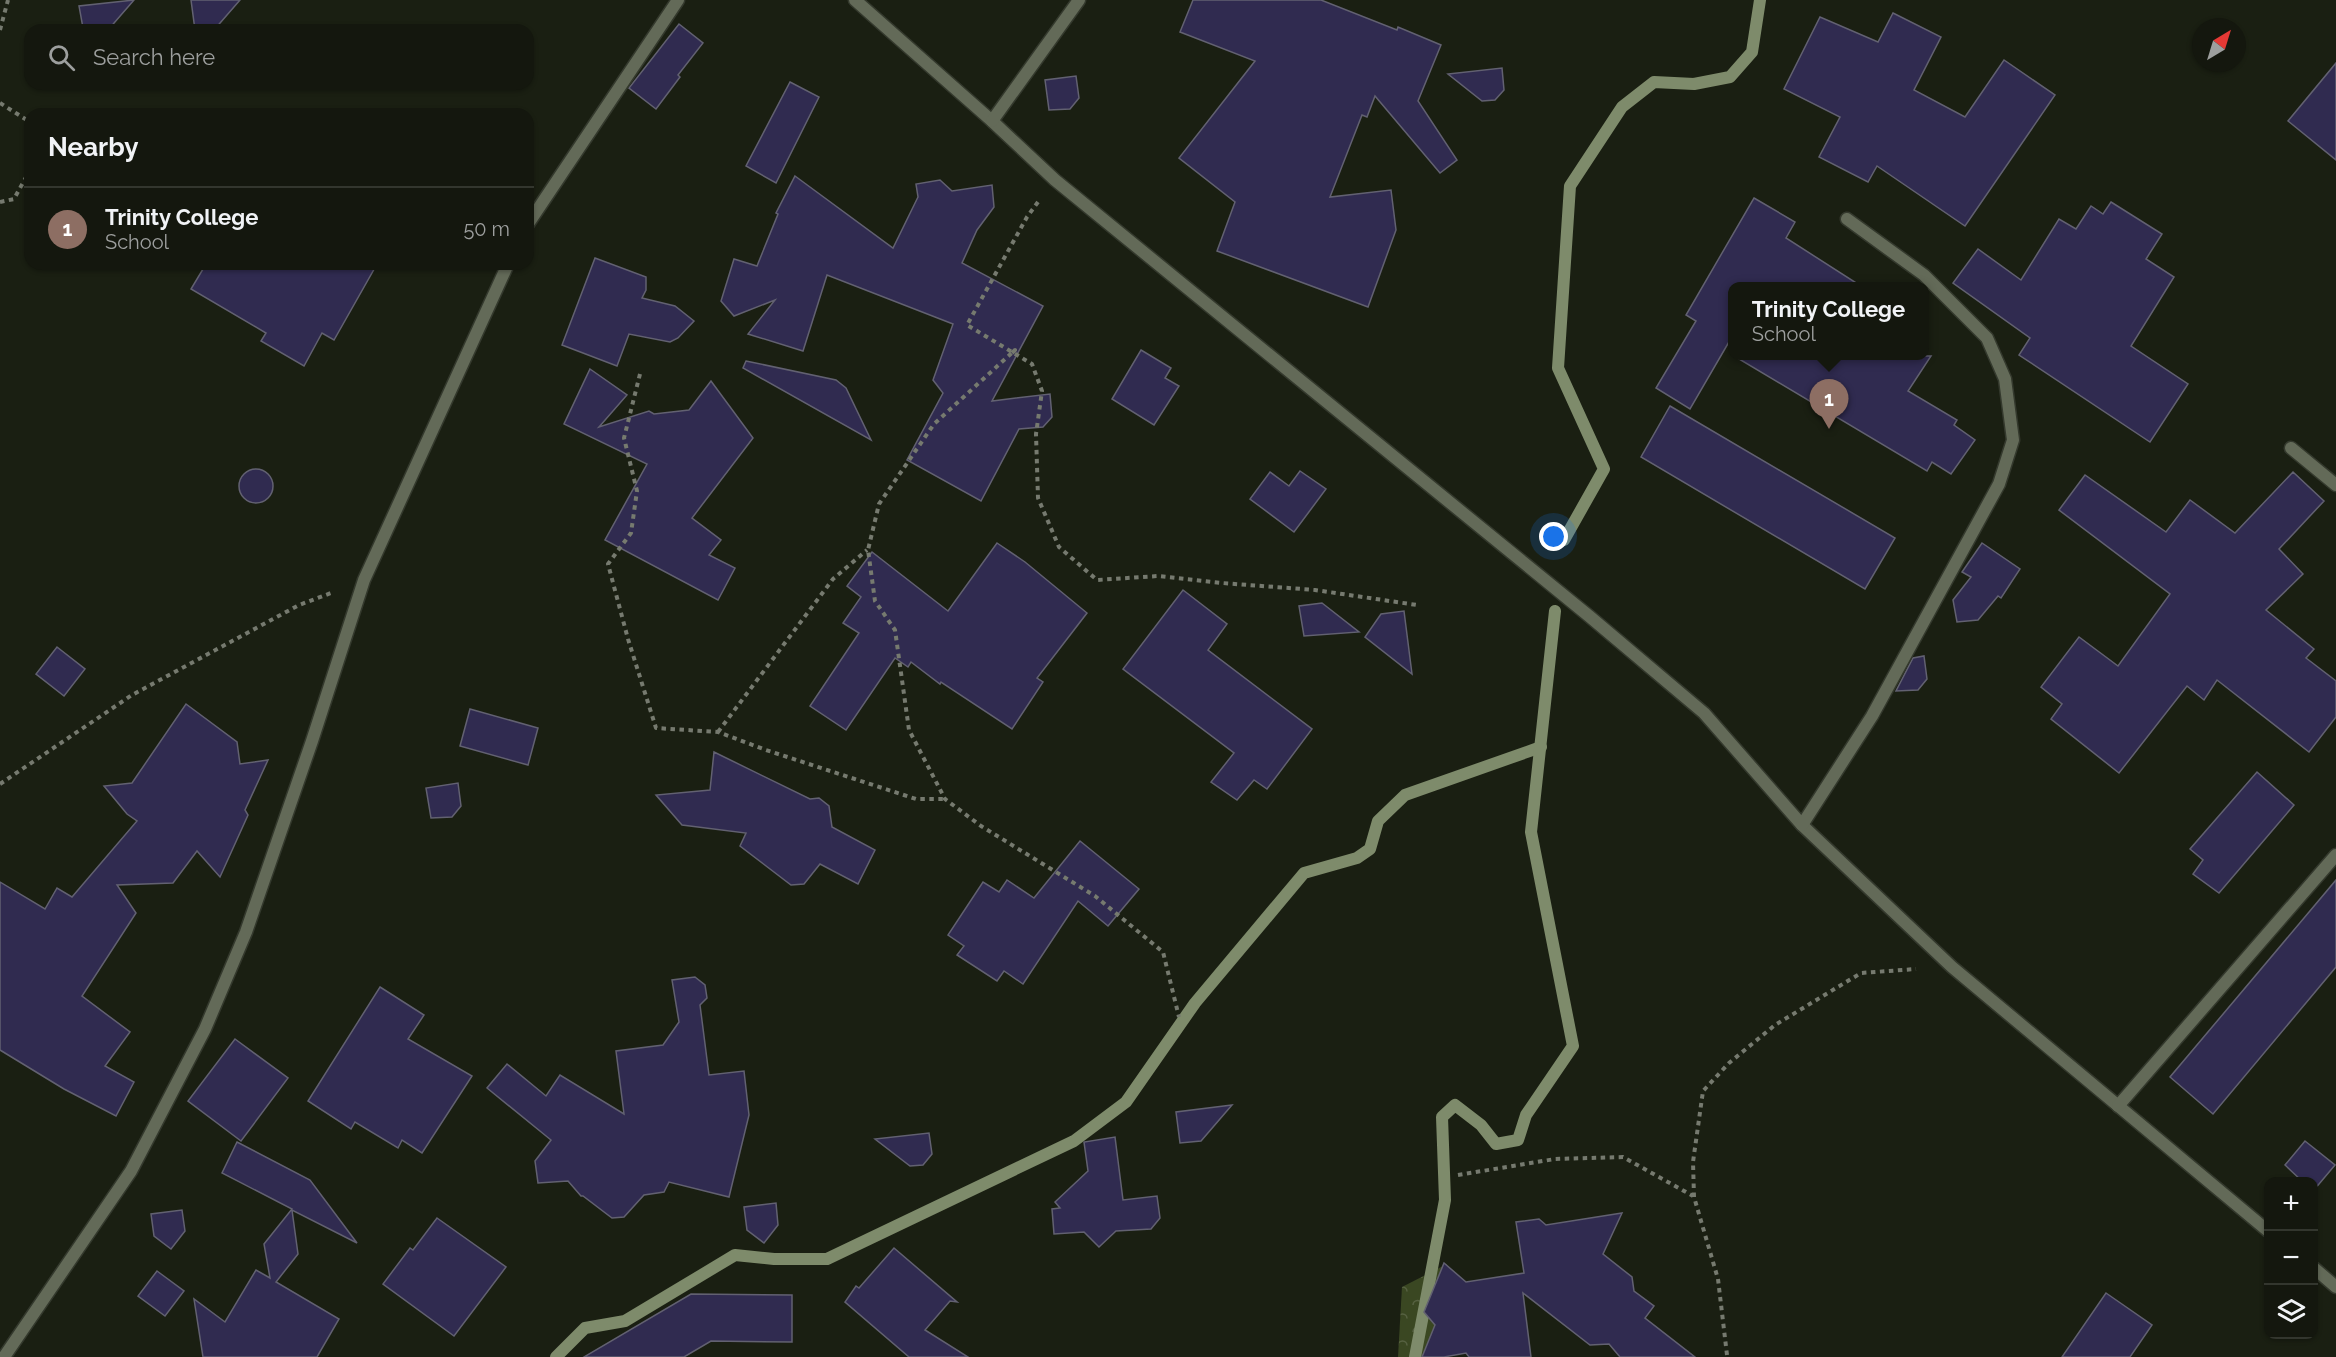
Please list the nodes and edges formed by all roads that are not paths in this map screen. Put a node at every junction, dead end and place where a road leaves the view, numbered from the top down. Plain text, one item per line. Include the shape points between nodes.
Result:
1 (678, 0) edge
2 (855, 0) edge
3 (1079, 0) edge
4 (992, 121) junction
5 (534, 215) edge
6 (1847, 219) dead end
7 (505, 270) edge
8 (2291, 448) dead end
9 (2336, 485) edge
10 (1802, 825) junction
11 (2336, 855) edge
12 (2118, 1106) junction
13 (2264, 1228) edge
14 (2318, 1272) edge
15 (2336, 1287) edge
16 (4, 1357) edge

1 - 5 street
2 - 4 street
3 - 4 street
4 - 10 street via 1054,180 1704,713
6 - 10 street via 1924,275 1987,338 2005,379 2013,440 1999,484 1872,716
7 - 16 street via 363,580 246,932 205,1029 131,1171
8 - 9 street
10 - 12 street via 1952,967
11 - 12 street
12 - 13 street
14 - 15 street

